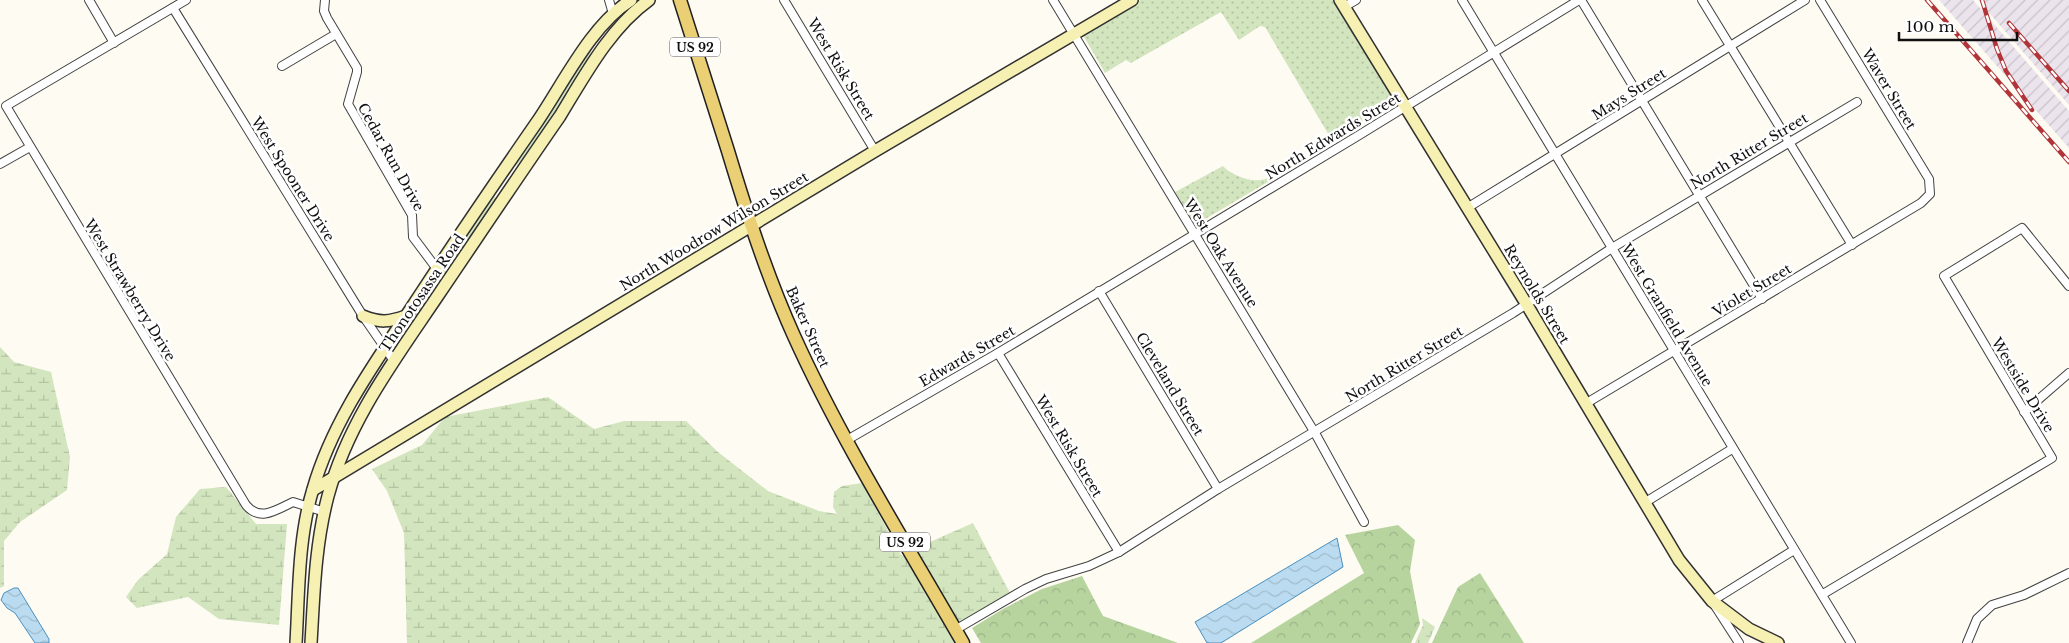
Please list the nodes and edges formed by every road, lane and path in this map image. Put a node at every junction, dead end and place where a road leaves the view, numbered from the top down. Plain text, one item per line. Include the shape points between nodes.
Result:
1 (89, 0) edge
2 (186, 0) edge
3 (326, 0) edge
4 (609, 0) edge
5 (649, 0) edge
6 (680, 0) edge
7 (784, 0) edge
8 (1053, 0) edge
9 (1132, 0) edge
10 (1356, 0) edge
11 (1462, 0) edge
12 (1580, 0) edge
13 (1702, 0) edge
14 (1805, 0) edge
15 (1820, 0) edge
16 (1342, 4) edge
17 (632, 5) edge
18 (173, 8) junction
19 (613, 14) junction
20 (336, 34) junction
21 (1074, 36) junction
22 (114, 43) junction
23 (607, 45) junction
24 (1730, 46) junction
25 (1494, 53) junction
26 (282, 66) dead end
27 (1642, 101) junction
28 (1857, 102) dead end
29 (1405, 108) junction
30 (1788, 142) junction
31 (30, 147) junction
32 (875, 151) junction
33 (1556, 154) junction
34 (0, 164) edge
35 (1930, 194) joint
36 (1698, 196) junction
37 (1466, 208) junction
38 (751, 225) junction
39 (1193, 234) junction
40 (1852, 245) junction
41 (1612, 248) junction
42 (437, 269) junction
43 (2069, 286) edge
44 (1099, 291) junction
45 (1762, 299) junction
46 (1527, 305) junction
47 (363, 316) junction
48 (406, 316) junction
49 (384, 348) junction
50 (1675, 350) junction
51 (998, 353) junction
52 (394, 361) junction
53 (2069, 373) edge
54 (1585, 404) junction
55 (2024, 412) junction
56 (1315, 433) junction
57 (847, 440) junction
58 (1732, 449) junction
59 (335, 476) junction
60 (1218, 489) junction
61 (313, 490) junction
62 (1644, 502) junction
63 (309, 508) junction
64 (325, 512) junction
65 (1364, 522) dead end
66 (1794, 550) junction
67 (1119, 552) junction
68 (2069, 573) edge
69 (1823, 594) junction
70 (1712, 601) junction
71 (955, 630) junction
72 (1763, 640) edge
73 (296, 643) edge
74 (311, 643) edge
75 (963, 643) edge
76 (1739, 643) edge
77 (1778, 643) edge
78 (1852, 643) edge
79 (1967, 643) edge

1 - 22 street
2 - 18 street
3 - 20 street, Cedar Run Drive via 324,11
4 - 19 street
5 - 17 main road, Thonotosassa Road
6 - 38 main road, Baker Street / US 92
7 - 32 street, West Risk Street
8 - 21 street, West Oak Avenue
9 - 21 main road, North Woodrow Wilson Street
10 - 16 street
11 - 25 street, West Granfield Avenue
12 - 25 street, North Edwards Street
12 - 27 street
13 - 24 street
14 - 24 street, Mays Street
15 - 35 street, Waver Street via 1929,179
16 - 29 main road, Reynolds Street
17 - 19 main road
17 - 23 main road, Thonotosassa Road
18 - 22 street
18 - 47 street, West Spooner Drive
19 - 23 main road
19 - 42 main road, Thonotosassa Road via 568,74
20 - 26 street
20 - 42 street, Cedar Run Drive via 357,72 348,104 412,215 414,238
21 - 32 main road, North Woodrow Wilson Street
21 - 39 street, West Oak Avenue
22 - 31 street, West Strawberry Drive via 6,106
23 - 52 main road, Thonotosassa Road
24 - 27 street, Mays Street
24 - 30 street
25 - 29 street, North Edwards Street
25 - 33 street, West Granfield Avenue
27 - 33 street, Mays Street
27 - 36 street
28 - 30 street, North Ritter Street
29 - 37 main road, Reynolds Street
29 - 39 street, North Edwards Street
30 - 36 street, North Ritter Street
30 - 40 street
31 - 34 street
31 - 63 street, West Strawberry Drive via 251,511 257,514 271,512 293,502
32 - 38 main road, North Woodrow Wilson Street
33 - 37 street, Mays Street
33 - 41 street, West Granfield Avenue
35 - 40 street, Violet Street via 1921,203
36 - 41 street, North Ritter Street
36 - 45 street
37 - 46 main road, Reynolds Street
38 - 57 main road, Baker Street / US 92 via 794,335
38 - 59 main road, North Woodrow Wilson Street
39 - 44 street, North Edwards Street
39 - 56 street, West Oak Avenue
40 - 45 street, Violet Street
41 - 46 street, North Ritter Street
41 - 50 street, West Granfield Avenue
42 - 48 main road, Thonotosassa Road
43 - 55 street, Westside Drive via 2022,228 1944,276
44 - 51 street, Edwards Street
44 - 60 street, Cleveland Street
45 - 50 street, Violet Street
46 - 54 main road, Reynolds Street
46 - 56 street, North Ritter Street
47 - 48 main road via 384,322
47 - 49 street, West Spooner Drive
48 - 49 main road, Thonotosassa Road
49 - 52 street, West Spooner Drive
49 - 61 main road, Thonotosassa Road via 341,420
50 - 54 street, Violet Street
50 - 58 street, West Granfield Avenue
51 - 57 street, Edwards Street
51 - 67 street, West Risk Street
52 - 59 main road, Thonotosassa Road via 354,427
53 - 55 street
54 - 62 main road, Reynolds Street
55 - 69 street, Westside Drive via 2052,458
56 - 60 street, North Ritter Street
56 - 65 street, West Oak Avenue
57 - 71 main road, Baker Street / US 92
58 - 62 street
58 - 66 street, West Granfield Avenue
59 - 61 main road, North Woodrow Wilson Street
59 - 64 main road, Thonotosassa Road
60 - 67 street, North Ritter Street
61 - 63 main road, Thonotosassa Road
62 - 70 main road, Reynolds Street via 1679,560
63 - 64 street
63 - 73 main road, Thonotosassa Road via 300,566
64 - 74 main road, Thonotosassa Road via 316,558
66 - 69 street, West Granfield Avenue
66 - 70 street
67 - 71 street, North Ritter Street via 1024,589
68 - 79 street via 2024,595 1992,604 1977,619
69 - 78 street, West Granfield Avenue
70 - 72 main road, Reynolds Street
70 - 76 street, Reynolds Street
71 - 75 main road, Baker Street / US 92
72 - 77 main road, Reynolds Street

